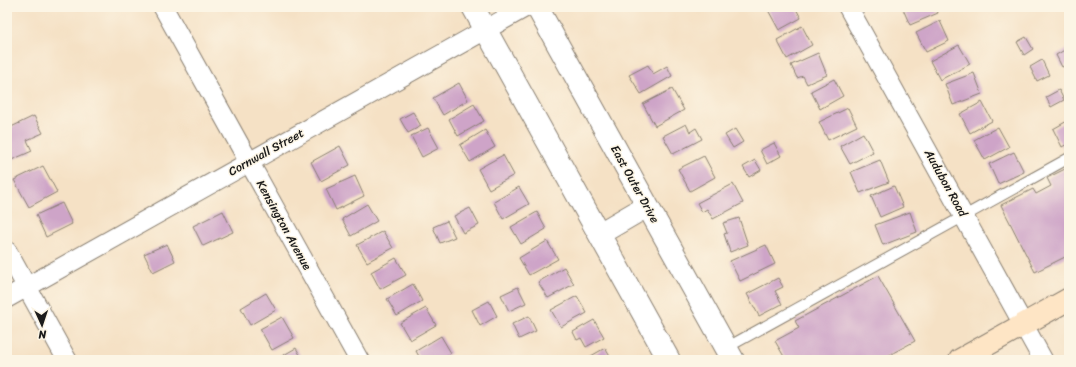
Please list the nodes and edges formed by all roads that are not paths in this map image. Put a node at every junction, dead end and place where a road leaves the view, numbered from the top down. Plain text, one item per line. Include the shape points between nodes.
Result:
1 (163, 7) edge
2 (473, 7) edge
3 (526, 7) edge
4 (538, 7) edge
5 (848, 7) edge
6 (486, 29) junction
7 (1069, 158) edge
8 (249, 162) junction
9 (647, 206) junction
10 (964, 216) junction
11 (599, 234) junction
12 (7, 251) edge
13 (27, 287) junction
14 (7, 298) edge
15 (1069, 299) edge
16 (1024, 324) junction
17 (729, 354) edge
18 (67, 360) edge
19 (359, 360) edge
20 (669, 360) edge
21 (960, 360) edge
22 (1043, 360) edge

1 - 8 street, Kensington Avenue
2 - 6 street
3 - 6 street, Cornwall Street
4 - 9 street, East Outer Drive
5 - 10 street, Audubon Road
6 - 8 street, Cornwall Street
6 - 11 street
7 - 10 lane
8 - 13 street, Cornwall Street
8 - 19 street, Kensington Avenue
9 - 11 street
9 - 17 street, East Outer Drive
10 - 16 street, Audubon Road
10 - 17 lane
11 - 20 street
12 - 13 street
13 - 14 street, Cornwall Street
13 - 18 street
15 - 16 main road
16 - 21 main road
16 - 22 street, Audubon Road

